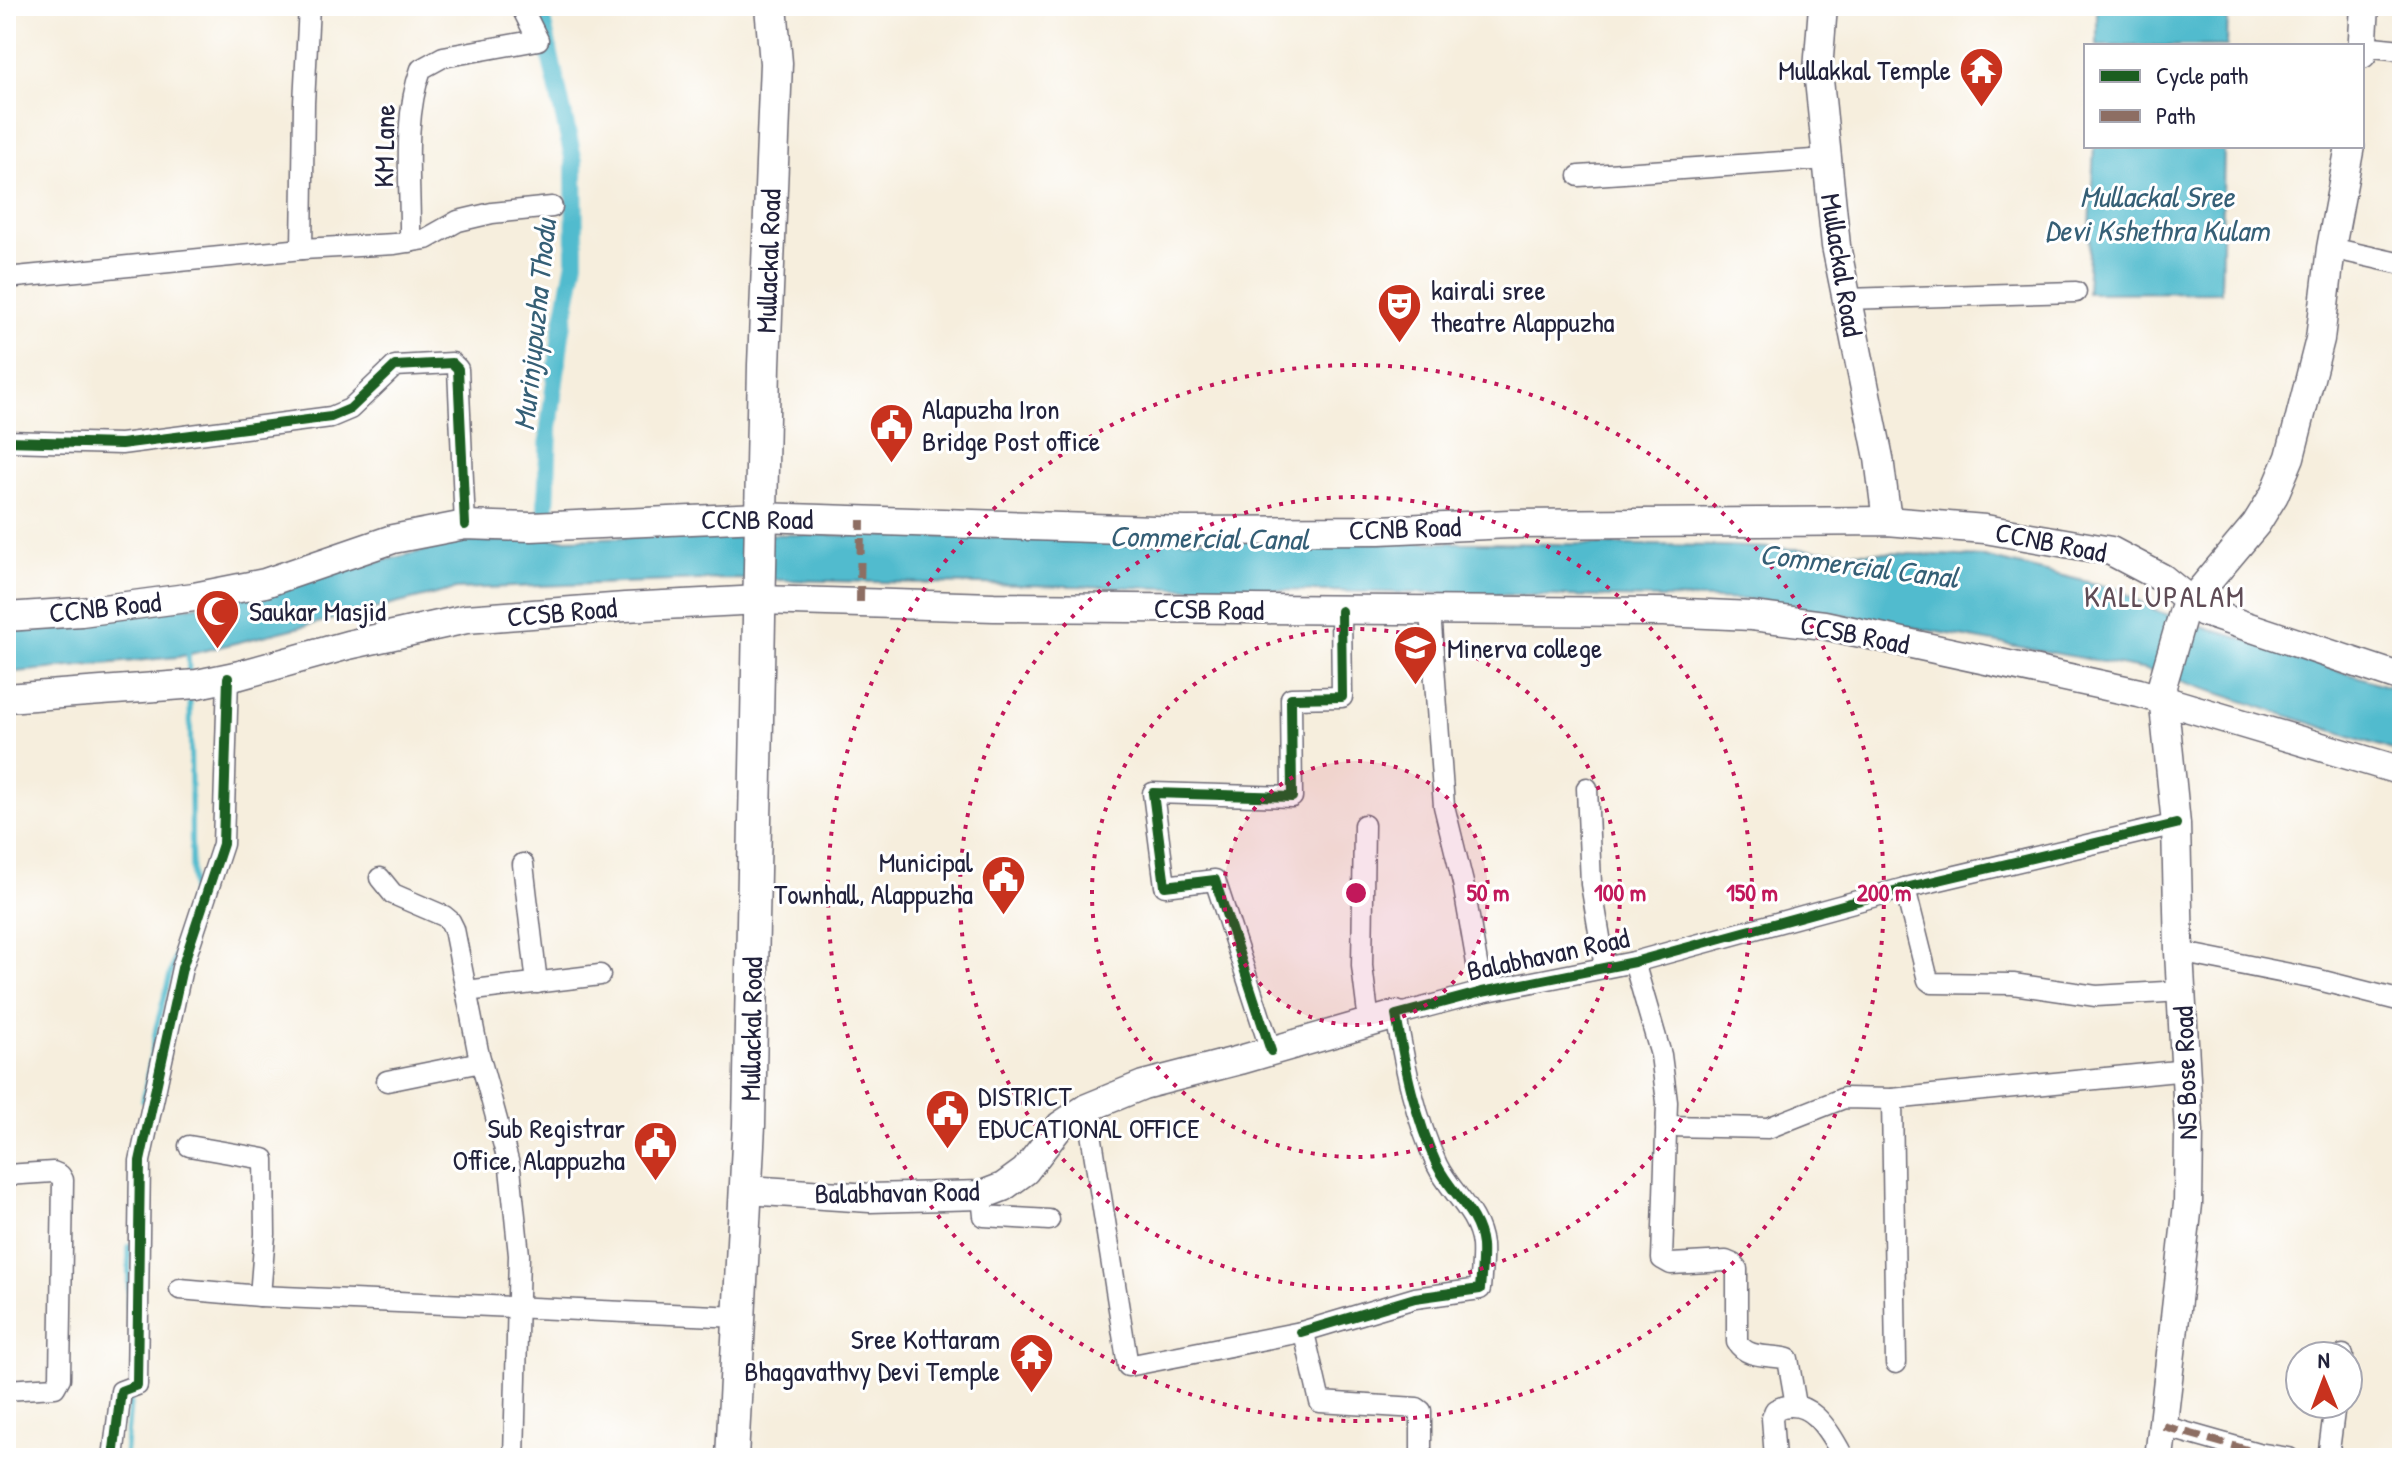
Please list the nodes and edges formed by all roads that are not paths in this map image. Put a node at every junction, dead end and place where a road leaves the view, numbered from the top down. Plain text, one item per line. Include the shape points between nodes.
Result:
1 (309, 6) edge
2 (521, 6) edge
3 (771, 6) edge
4 (1823, 6) edge
5 (2365, 6) edge
6 (2363, 44) edge
7 (2364, 46) edge
8 (2402, 50) edge
9 (2350, 148) edge
10 (1827, 159) junction
11 (1579, 176) dead end
12 (552, 207) dead end
13 (410, 242) junction
14 (2331, 248) junction
15 (302, 249) junction
16 (2402, 264) edge
17 (6, 278) edge
18 (2076, 292) dead end
19 (1846, 299) junction
20 (6, 441) edge
21 (760, 520) junction
22 (1887, 521) junction
23 (465, 525) junction
24 (760, 595) junction
25 (2187, 606) junction
26 (1341, 611) junction
27 (1430, 611) junction
28 (6, 617) edge
29 (228, 678) junction
30 (2402, 678) edge
31 (2162, 692) junction
32 (6, 698) edge
33 (2402, 771) edge
34 (1587, 788) dead end
35 (2176, 824) junction
36 (1364, 825) dead end
37 (523, 864) dead end
38 (380, 878) dead end
39 (1905, 888) junction
40 (2179, 952) junction
41 (1634, 962) junction
42 (1605, 967) junction
43 (600, 975) dead end
44 (537, 983) junction
45 (466, 991) junction
46 (2182, 991) junction
47 (1482, 992) junction
48 (2402, 1001) edge
49 (1396, 1015) junction
50 (1369, 1022) junction
51 (1271, 1051) junction
52 (481, 1062) junction
53 (2187, 1070) junction
54 (387, 1081) dead end
55 (1892, 1099) junction
56 (1087, 1108) junction
57 (1666, 1126) junction
58 (189, 1146) dead end
59 (6, 1175) edge
60 (747, 1190) junction
61 (982, 1195) junction
62 (1049, 1220) dead end
63 (180, 1289) dead end
64 (260, 1296) junction
65 (518, 1306) junction
66 (739, 1317) junction
67 (1301, 1332) junction
68 (1896, 1363) dead end
69 (6, 1390) edge
70 (1796, 1405) junction
71 (2333, 1420) edge
72 (2163, 1426) junction
73 (113, 1458) edge
74 (514, 1458) edge
75 (732, 1458) edge
76 (1421, 1458) edge
77 (1775, 1458) edge
78 (1844, 1458) edge
79 (2159, 1458) edge
80 (2289, 1458) edge
81 (2328, 1458) edge

1 - 15 street
2 - 13 street, KM Lane via 538,40 443,57 421,69 411,107
3 - 21 main road, Mullackal Road via 776,63
4 - 10 main road, Mullackal Road via 1818,70
5 - 6 main road
7 - 8 street
9 - 14 main road
10 - 11 street
10 - 19 main road, Mullackal Road
12 - 13 street via 458,221
13 - 15 street
14 - 16 street
14 - 25 main road via 2320,339 2290,457 2256,524
15 - 17 street
18 - 19 street
19 - 22 main road, Mullackal Road
20 - 23 street via 121,444 331,417 368,395 395,366 452,363 458,369
21 - 22 main road, CCNB Road via 1185,531
21 - 23 main road, CCNB Road
21 - 24 main road, Mullackal Road
22 - 25 main road, CCNB Road via 1985,529 2111,551 2162,578
23 - 28 main road, CCNB Road via 393,539 265,583 81,612
24 - 26 main road, CCSB Road via 994,607
24 - 29 main road, CCSB Road via 466,619
24 - 60 main road, Mullackal Road
25 - 30 main road, CCNB Road
25 - 31 main road
26 - 27 main road, CCSB Road
26 - 51 street via 1342,697 1291,698 1292,797 1153,793 1165,886 1215,880
27 - 31 main road, CCSB Road via 1752,616 1824,625
27 - 47 street via 1444,806
29 - 32 main road, CCSB Road
29 - 73 street via 223,844 182,968 140,1161 129,1388
31 - 33 main road, CCSB Road
31 - 35 main road, NS Bose Road
34 - 42 street via 1591,884
35 - 39 street, Balabhavan Road
35 - 40 main road, NS Bose Road
36 - 50 street via 1362,966
37 - 44 street
38 - 45 street via 393,894 450,921
39 - 41 street, Balabhavan Road
39 - 46 street via 1932,983 2013,984 2096,996
40 - 46 main road, NS Bose Road
40 - 48 street
41 - 42 street, Balabhavan Road
41 - 57 street via 1661,1055
42 - 47 street, Balabhavan Road
43 - 44 street
44 - 45 street
45 - 52 street
46 - 53 main road, NS Bose Road
47 - 49 street, Balabhavan Road
49 - 50 main road, Balabhavan Road
49 - 67 street via 1405,1069 1438,1167 1480,1234 1480,1289 1415,1298
50 - 51 main road, Balabhavan Road
51 - 56 main road, Balabhavan Road via 1143,1085
52 - 54 street
52 - 65 street via 510,1168
53 - 55 street
53 - 72 main road, NS Bose Road via 2188,1204
55 - 57 street via 1844,1098 1768,1128
55 - 68 street
56 - 61 main road, Balabhavan Road via 1060,1126 1025,1171
56 - 67 street via 1128,1366
57 - 70 street via 1662,1259 1671,1264 1733,1264 1737,1342 1751,1354 1788,1359
58 - 64 street via 264,1159
59 - 69 street via 53,1172 60,1175 63,1196 60,1378 47,1389
60 - 61 main road, Balabhavan Road via 870,1198
60 - 66 main road, Mullackal Road
61 - 62 street via 984,1216
63 - 64 street
64 - 65 street
65 - 66 street
65 - 74 street
66 - 75 main road, Mullackal Road
67 - 76 street via 1320,1402 1417,1408 1423,1419
70 - 77 street via 1775,1410
70 - 78 street via 1824,1423
71 - 81 street
72 - 79 main road, NS Bose Road
72 - 80 street

